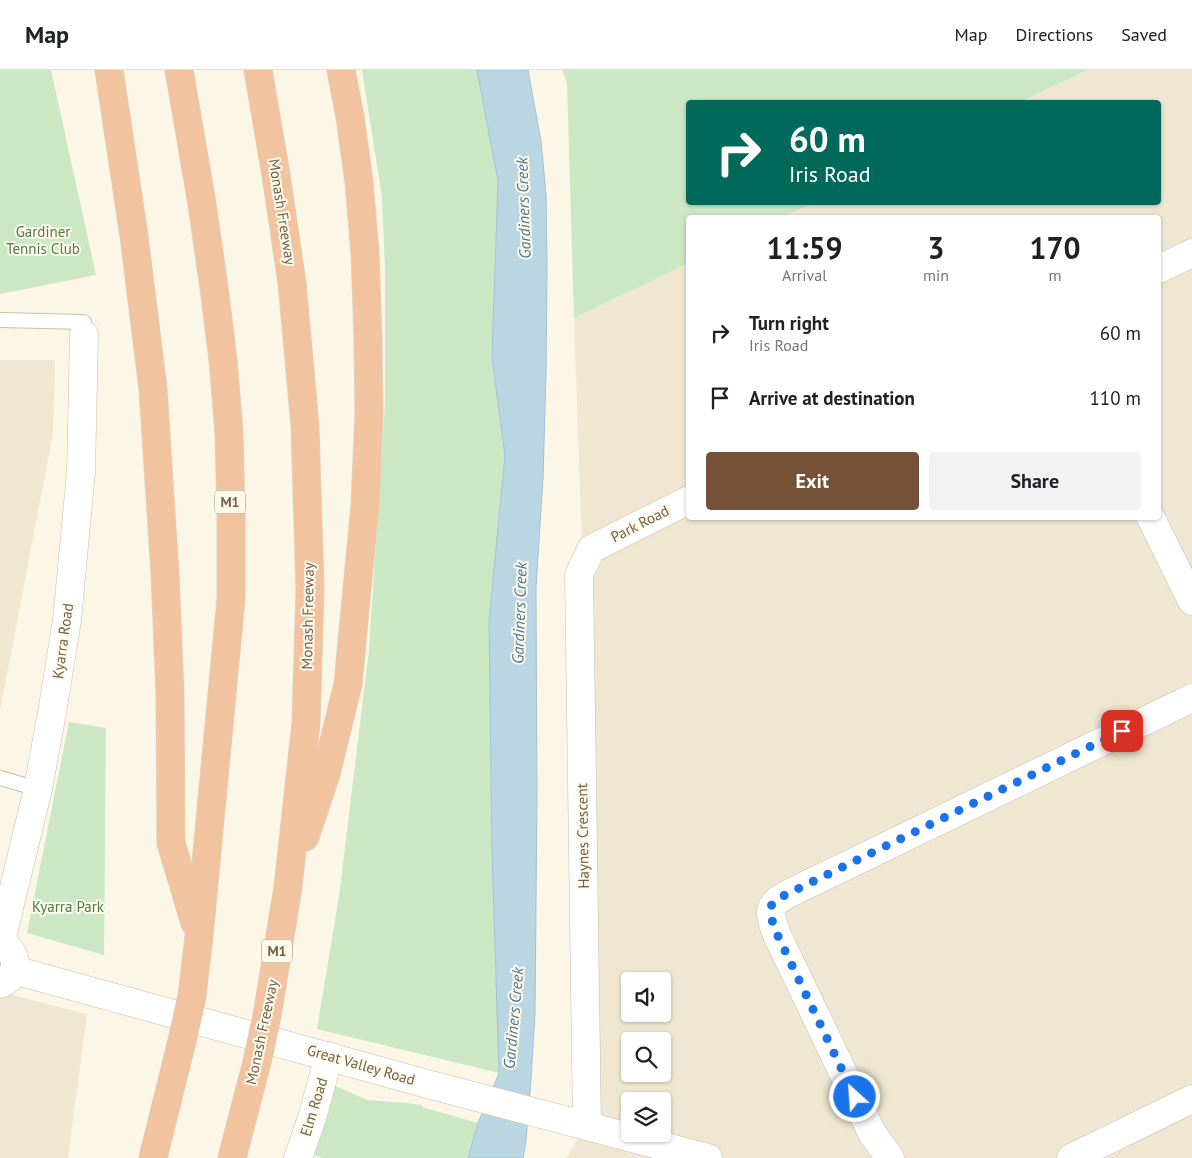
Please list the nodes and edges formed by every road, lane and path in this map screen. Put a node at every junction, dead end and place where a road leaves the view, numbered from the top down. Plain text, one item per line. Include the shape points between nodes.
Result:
1 (108, 70) edge
2 (179, 70) edge
3 (258, 70) edge
4 (341, 70) edge
5 (1192, 253) edge
6 (1161, 268) edge
7 (0, 320) edge
8 (84, 335) joint
9 (686, 501) edge
10 (1152, 520) edge
11 (591, 548) joint
12 (1192, 601) edge
13 (1192, 698) edge
14 (0, 778) edge
15 (38, 789) junction
16 (288, 886) junction
17 (199, 936) junction
18 (0, 941) edge
19 (7, 977) edge
20 (329, 1056) junction
21 (1192, 1099) edge
22 (587, 1126) junction
23 (877, 1151) edge
24 (153, 1158) edge
25 (232, 1158) edge
26 (298, 1158) edge
27 (708, 1158) edge
28 (1071, 1158) edge

1 - 17 highway via 134,236 153,389 165,573 172,844
2 - 17 highway, M1 via 202,204 223,360 231,514 231,599
3 - 16 highway, Monash Freeway / M1 via 292,283 307,475 310,590 306,723
4 - 16 highway via 359,182 364,253 369,404 365,505 348,684 326,774
5 - 6 street
7 - 8 lane via 84,322
8 - 15 street, Kyarra Road via 82,472 73,563 67,620
9 - 11 street, Park Road
10 - 12 street
11 - 22 street, Haynes Crescent via 580,575
13 - 23 street via 779,898 773,904 773,925
14 - 15 lane
15 - 18 street, Kyarra Road
16 - 25 highway, Monash Freeway / M1, bridge via 267,1016
17 - 24 highway, M1, bridge via 192,996
18 - 19 street via 8,946 15,961
19 - 20 street, Great Valley Road
20 - 22 street, Great Valley Road
20 - 26 street, Elm Road
21 - 28 street
22 - 27 street, Great Valley Road

